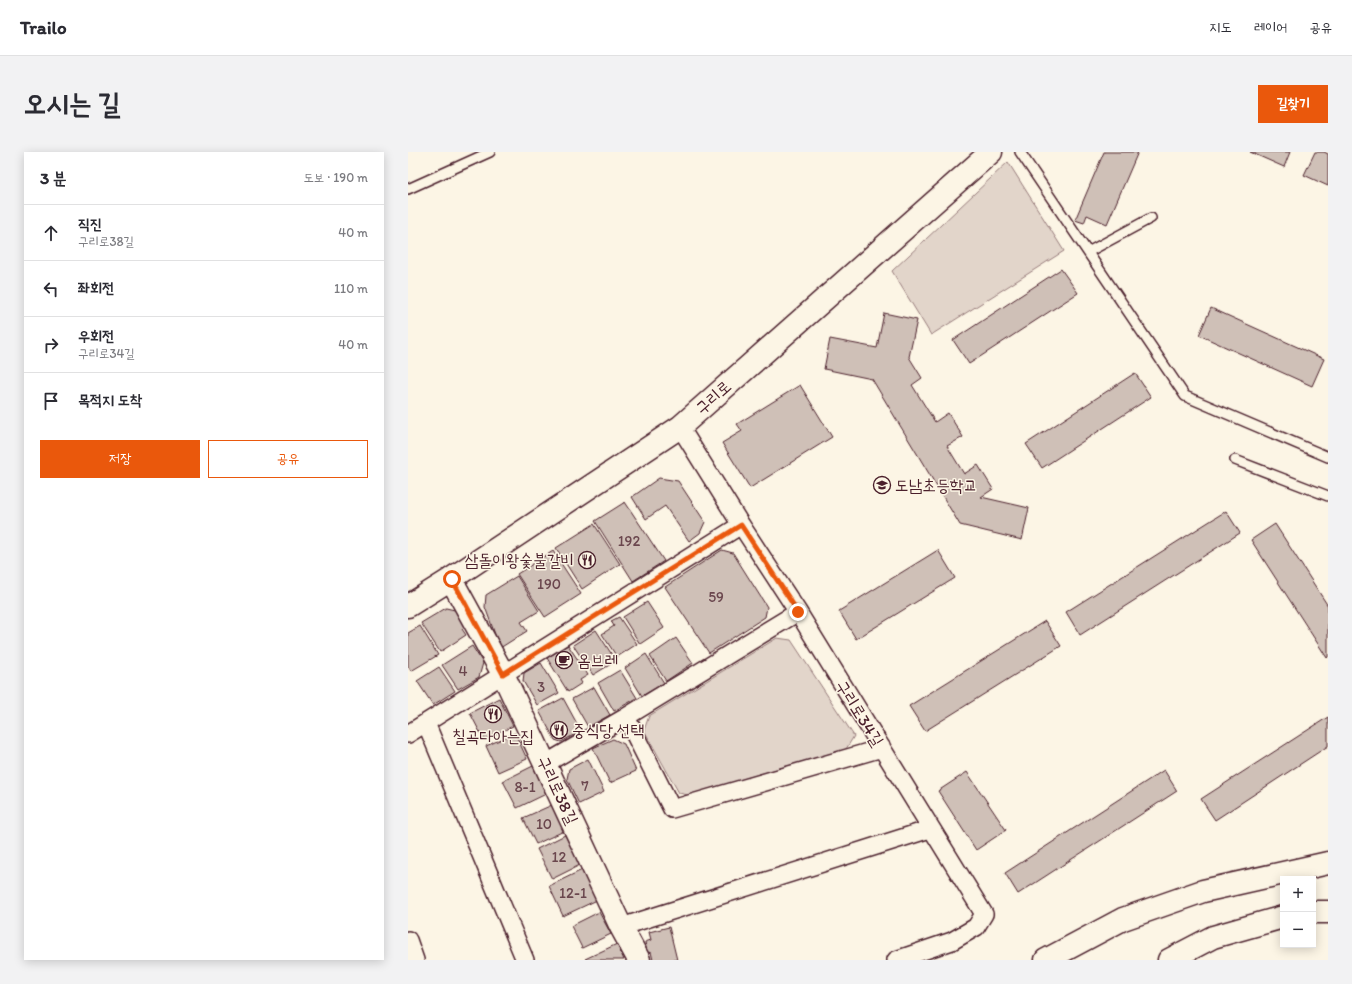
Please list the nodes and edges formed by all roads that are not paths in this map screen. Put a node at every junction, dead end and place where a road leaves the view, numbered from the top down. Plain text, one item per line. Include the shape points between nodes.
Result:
1 (490, 152) edge
2 (991, 152) edge
3 (1020, 152) edge
4 (408, 189) edge
5 (1151, 218) dead end
6 (1088, 252) junction
7 (680, 427) junction
8 (1328, 457) edge
9 (1235, 460) dead end
10 (1328, 496) edge
11 (741, 525) junction
12 (452, 579) junction
13 (408, 606) edge
14 (798, 612) junction
15 (503, 674) junction
16 (626, 717) junction
17 (426, 723) junction
18 (408, 734) edge
19 (882, 748) junction
20 (545, 764) junction
21 (930, 829) junction
22 (1328, 863) edge
23 (1316, 912) edge
24 (1328, 912) edge
25 (1280, 919) edge
26 (621, 927) junction
27 (408, 940) edge
28 (415, 960) edge
29 (525, 960) edge
30 (639, 960) edge
31 (896, 960) edge
32 (1046, 960) edge
33 (1169, 960) edge

1 - 4 lane
2 - 7 street, 구리로
3 - 6 lane
5 - 6 lane
6 - 8 lane via 1186,396
7 - 11 street, 구리로34길
7 - 12 street, 구리로
9 - 10 lane
11 - 14 street, 구리로34길
11 - 15 street
12 - 13 street, 구리로
12 - 15 street, 구리로38길
14 - 16 street
14 - 19 street, 구리로34길
15 - 17 street
15 - 20 street, 구리로38길
16 - 19 street via 672,809
16 - 20 street
17 - 18 street
17 - 29 street
19 - 21 street, 구리로34길
20 - 26 street, 구리로38길
21 - 26 street
21 - 31 street, 구리로34길 via 984,914 976,926 952,941
22 - 32 street via 1203,891 1124,919
23 - 24 street
25 - 33 street via 1213,937
26 - 30 street, 구리로38길
27 - 28 street

